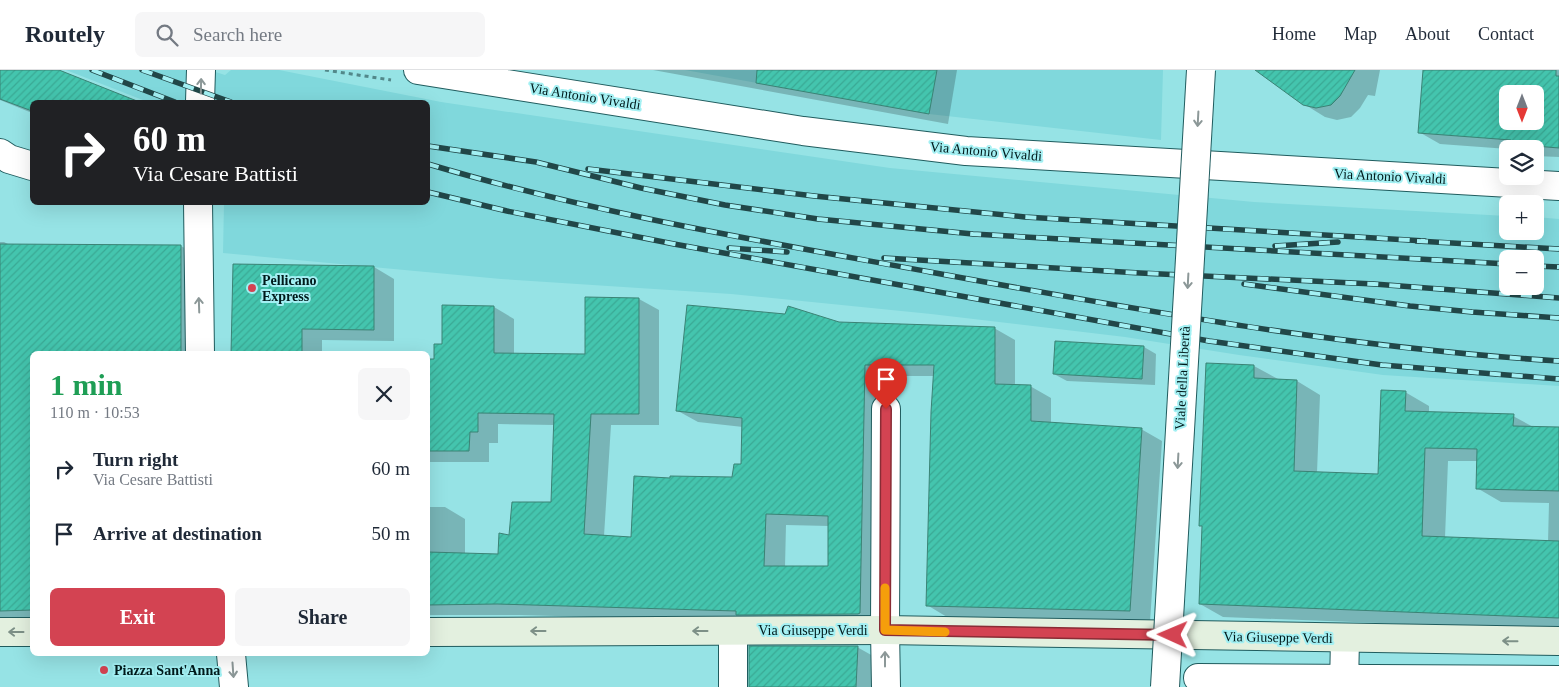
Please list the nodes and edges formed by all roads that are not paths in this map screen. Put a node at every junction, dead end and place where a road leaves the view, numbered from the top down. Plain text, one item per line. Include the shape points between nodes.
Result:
1 (201, 70) edge
2 (418, 70) edge
3 (1201, 70) edge
4 (200, 100) edge
5 (0, 153) edge
6 (30, 165) edge
7 (1559, 186) edge
8 (198, 205) edge
9 (200, 351) edge
10 (886, 409) dead end
11 (885, 630) junction
12 (733, 631) junction
13 (0, 632) edge
14 (30, 632) edge
15 (430, 632) edge
16 (1345, 638) junction
17 (1559, 641) edge
18 (231, 656) edge
19 (1198, 678) dead end
20 (1559, 680) edge
21 (1344, 683) edge
22 (234, 687) edge
23 (733, 687) edge
24 (886, 687) edge
25 (1165, 687) edge

4 -> 1 street
2 - 7 street, Via Antonio Vivaldi via 803,131 966,152
3 -> 25 street, Viale della Libertà, bridge
5 - 6 street
9 -> 8 street
10 - 11 street
11 - 12 main road, Via Giuseppe Verdi
11 - 16 main road, Via Giuseppe Verdi
24 -> 11 street
12 -> 15 main road, Via Giuseppe Verdi
12 - 23 street
14 -> 13 main road
17 -> 16 main road, Via Giuseppe Verdi
16 - 21 street
18 -> 22 street
19 - 21 street
20 - 21 street

